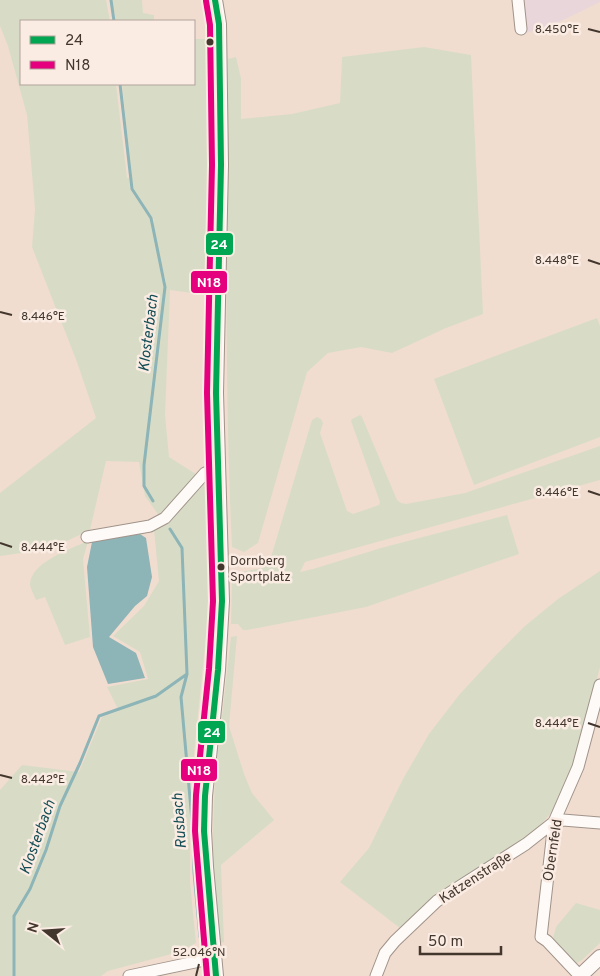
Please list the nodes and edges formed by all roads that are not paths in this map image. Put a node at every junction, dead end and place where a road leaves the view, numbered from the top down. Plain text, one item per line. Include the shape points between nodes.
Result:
1 (215, 0) edge
2 (518, 0) edge
3 (521, 29) dead end
4 (218, 470) junction
5 (87, 537) dead end
6 (600, 685) edge
7 (554, 822) junction
8 (600, 823) edge
9 (600, 957) edge
10 (214, 958) junction
11 (129, 976) edge
12 (216, 976) edge
13 (376, 976) edge
14 (580, 976) edge

1 - 4 street via 220,48 221,156 216,374
2 - 3 street
4 - 5 street via 205,474 165,518 150,526
4 - 10 street via 222,601 204,831
6 - 7 street, Obernfeld via 578,767
7 - 8 street
7 - 13 street, Katzenstraße via 526,844 437,901 385,953
7 - 14 street, Obernfeld via 541,937
9 - 14 street
10 - 11 street
10 - 12 street

